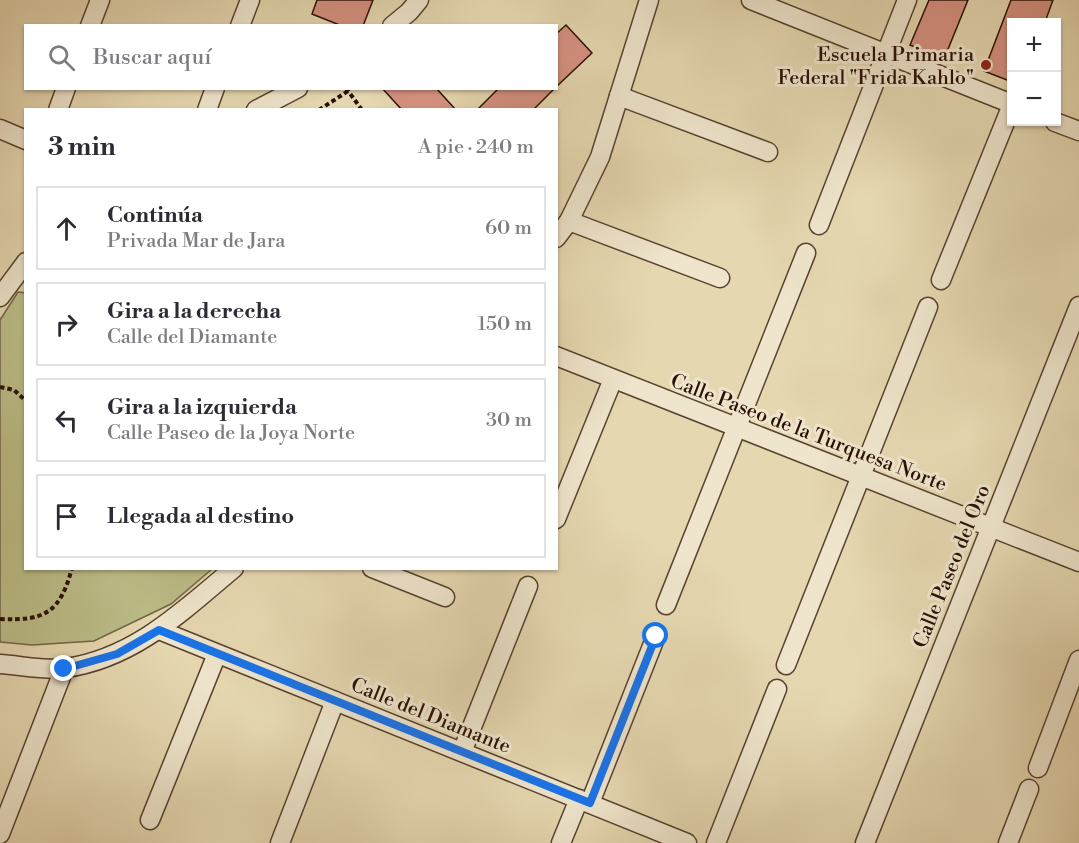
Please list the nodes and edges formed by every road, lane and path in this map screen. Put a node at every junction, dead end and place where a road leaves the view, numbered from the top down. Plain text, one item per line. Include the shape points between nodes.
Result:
1 (100, 0) edge
2 (250, 0) edge
3 (419, 0) edge
4 (649, 0) edge
5 (751, 0) edge
6 (907, 0) edge
7 (91, 24) edge
8 (241, 24) edge
9 (394, 24) edge
10 (885, 54) junction
11 (65, 90) edge
12 (214, 90) edge
13 (294, 90) edge
14 (347, 90) edge
15 (619, 96) junction
16 (1007, 103) edge
17 (59, 108) edge
18 (208, 108) edge
19 (260, 108) edge
20 (323, 108) edge
21 (360, 108) edge
22 (1007, 115) edge
23 (1061, 124) edge
24 (0, 129) edge
25 (1079, 131) edge
26 (24, 139) edge
27 (768, 152) dead end
28 (569, 220) junction
29 (819, 225) dead end
30 (558, 235) edge
31 (806, 253) dead end
32 (24, 263) edge
33 (7, 275) edge
34 (720, 278) dead end
35 (941, 280) dead end
36 (0, 297) edge
37 (1079, 306) edge
38 (928, 307) dead end
39 (558, 357) edge
40 (613, 379) junction
41 (0, 387) edge
42 (24, 399) edge
43 (736, 427) junction
44 (861, 476) junction
45 (558, 514) edge
46 (990, 527) junction
47 (1079, 562) edge
48 (71, 570) edge
49 (232, 570) edge
50 (377, 570) edge
51 (528, 586) dead end
52 (445, 597) dead end
53 (666, 605) dead end
54 (0, 619) edge
55 (159, 630) junction
56 (656, 636) dead end
57 (217, 654) junction
58 (1079, 660) edge
59 (0, 664) edge
60 (786, 665) dead end
61 (64, 669) junction
62 (777, 689) dead end
63 (335, 701) junction
64 (462, 752) junction
65 (1038, 768) dead end
66 (1029, 789) dead end
67 (584, 801) junction
68 (150, 820) dead end
69 (0, 834) edge
70 (280, 843) edge
71 (561, 843) edge
72 (687, 843) edge
73 (716, 843) edge
74 (865, 843) edge
75 (1008, 843) edge

1 - 7 street
2 - 8 street
3 - 9 street
4 - 15 street
5 - 10 street
6 - 10 street
10 - 16 street
10 - 29 street
11 - 17 street
12 - 18 street
13 - 19 street
14 - 20 path
14 - 21 path
15 - 27 street
15 - 28 street via 600,157
22 - 35 street
23 - 25 street
24 - 26 street
28 - 30 street
28 - 34 street
31 - 43 street
32 - 33 street
33 - 36 street
37 - 46 street, Calle Paseo del Oro
38 - 44 street
39 - 40 street, Calle Paseo de la Turquesa Norte
40 - 43 street, Calle Paseo de la Turquesa Norte
40 - 45 street
41 - 42 path via 14,390
43 - 44 street, Calle Paseo de la Turquesa Norte
43 - 53 street
44 - 46 street, Calle Paseo de la Turquesa Norte
44 - 60 street
46 - 47 street, Calle Paseo de la Turquesa Norte
46 - 74 street, Calle Paseo del Oro
48 - 54 path via 60,600 47,613 24,620
49 - 55 street
50 - 52 street
51 - 64 street
55 - 57 street, Calle del Diamante
55 - 61 street via 117,654
56 - 67 street
57 - 63 street, Calle del Diamante
57 - 68 street
58 - 65 street
59 - 61 street
61 - 69 street
62 - 73 street
63 - 64 street, Calle del Diamante
63 - 70 street
64 - 67 street, Calle del Diamante
66 - 75 street
67 - 71 street
67 - 72 street, Calle del Diamante

